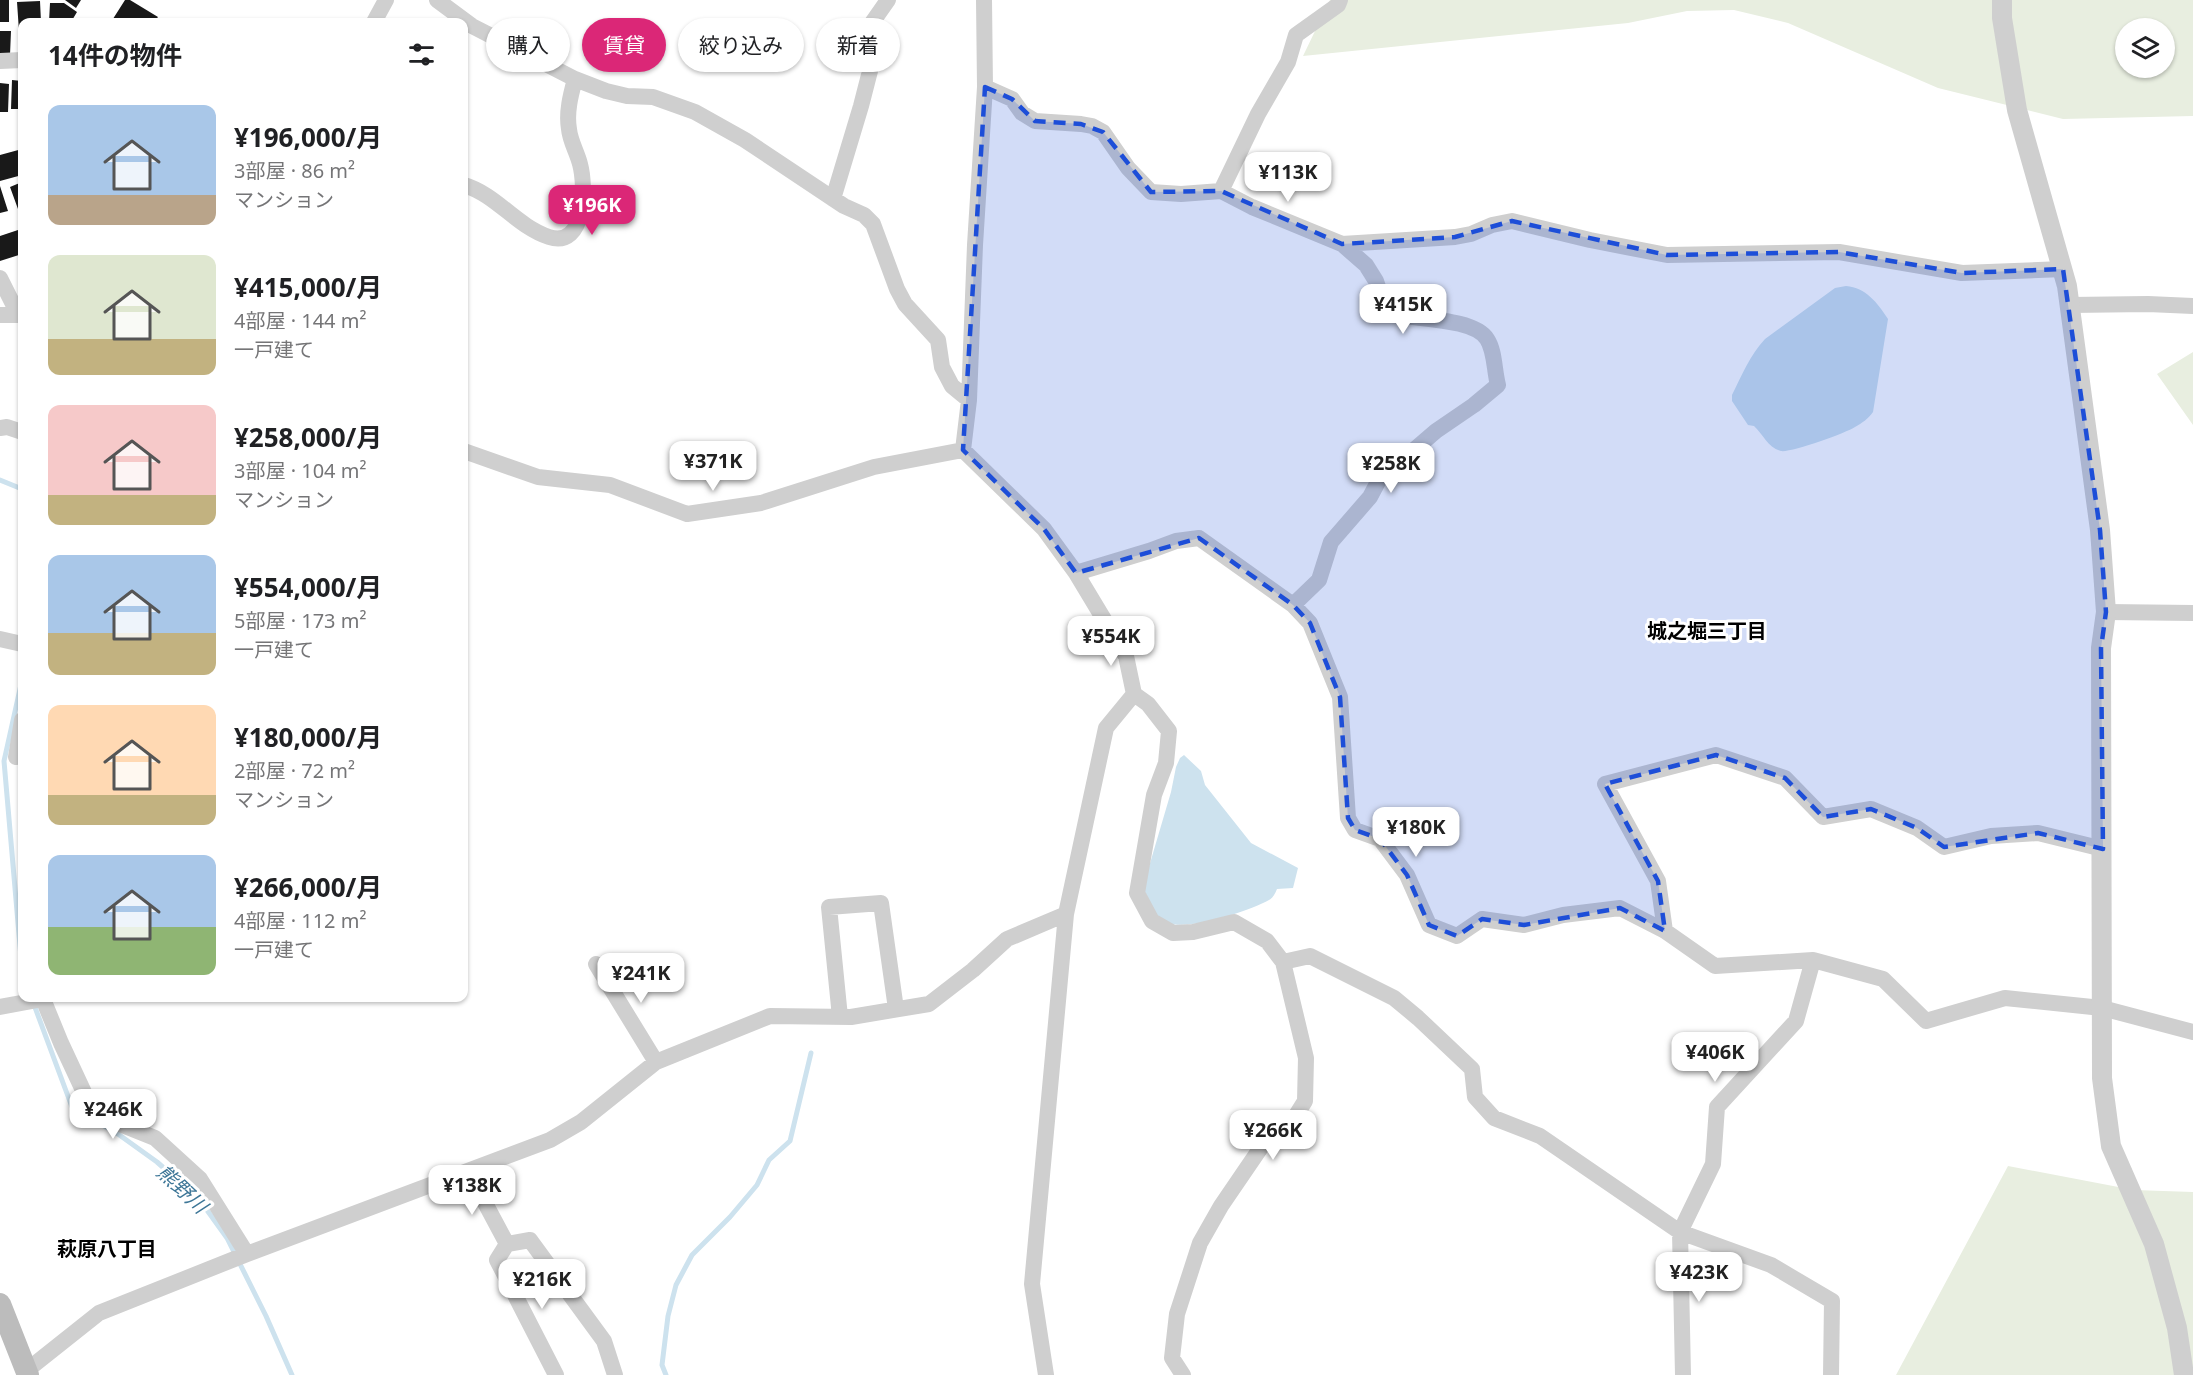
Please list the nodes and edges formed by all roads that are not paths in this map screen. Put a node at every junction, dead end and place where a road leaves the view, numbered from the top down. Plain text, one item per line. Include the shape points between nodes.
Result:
1 (386, 0) edge
2 (437, 0) edge
3 (888, 0) edge
4 (984, 0) edge
5 (1340, 0) edge
6 (2002, 0) edge
7 (376, 18) edge
8 (461, 18) edge
9 (468, 23) edge
10 (18, 60) edge
11 (0, 61) edge
12 (575, 79) junction
13 (985, 87) junction
14 (468, 187) edge
15 (1221, 191) junction
16 (832, 199) junction
17 (1342, 244) junction
18 (2063, 270) junction
19 (0, 278) edge
20 (2070, 304) junction
21 (2193, 306) edge
22 (18, 310) edge
23 (18, 314) edge
24 (0, 315) edge
25 (969, 400) junction
26 (0, 428) edge
27 (18, 431) edge
28 (963, 450) junction
29 (468, 452) edge
30 (1076, 573) junction
31 (1293, 605) junction
32 (2106, 612) junction
33 (2193, 613) edge
34 (0, 639) edge
35 (18, 643) edge
36 (1134, 694) junction
37 (18, 745) edge
38 (16, 757) dead end
39 (2103, 849) junction
40 (1066, 914) junction
41 (1665, 931) junction
42 (1813, 960) junction
43 (1283, 962) junction
44 (596, 964) dead end
45 (27, 1002) edge
46 (44, 1002) edge
47 (0, 1007) edge
48 (2102, 1008) junction
49 (896, 1009) junction
50 (840, 1017) junction
51 (2193, 1032) edge
52 (656, 1062) junction
53 (468, 1171) junction
54 (1680, 1232) junction
55 (507, 1244) junction
56 (247, 1254) junction
57 (0, 1304) edge
58 (27, 1373) edge
59 (556, 1375) edge
60 (615, 1375) edge
61 (1046, 1375) edge
62 (1183, 1375) edge
63 (1683, 1375) edge
64 (1830, 1375) edge
65 (2184, 1375) edge

1 - 7 street
2 - 8 street
3 - 16 street via 855,47 870,71
4 - 13 street
5 - 15 street via 1296,35 1287,62
6 - 18 street via 2017,110
9 - 12 street
10 - 11 street
12 - 14 street via 569,99 568,128 583,182 577,227 569,236 549,237 525,225 488,195
12 - 16 street via 606,91 653,97 695,112 745,140
13 - 15 street via 1012,99 1022,113 1035,121 1081,124 1103,132 1151,192
13 - 25 street
15 - 17 street
16 - 25 street via 873,224 904,304 938,340 942,367 952,386
17 - 18 street via 1455,237 1512,221 1667,255 1839,252 1962,273
17 - 31 street via 1366,265 1387,313 1466,325 1482,333 1490,347 1498,385 1436,430 1379,480 1370,497 1331,542 1319,580
18 - 20 street
19 - 22 street
20 - 21 street
20 - 32 street via 2100,530
23 - 24 street
25 - 28 street
26 - 27 street
28 - 29 street via 874,467 760,502 687,513 610,485 538,477
28 - 30 street via 1044,529
30 - 31 street via 1176,541 1199,538
30 - 36 street via 1126,656
31 - 41 street via 1310,623 1340,696 1348,818 1355,830 1380,839 1387,848 1407,875 1429,925 1457,936 1482,919 1524,925 1563,915 1620,908
32 - 33 street
32 - 39 street via 2101,648
34 - 35 street
36 - 40 street via 1106,728
36 - 43 street via 1148,704 1169,732 1166,763 1154,795 1137,893 1152,921 1173,933 1233,922 1267,942
37 - 38 street
39 - 41 street via 2038,833 1991,836 1944,847 1917,828 1871,809 1823,817 1785,778 1716,755 1605,784 1658,881
39 - 48 street
40 - 49 street via 1007,939 928,1004
40 - 61 street via 1032,1284
41 - 42 street via 1715,966
42 - 48 street via 1883,979 1926,1021 2005,998
42 - 54 street via 1796,1021 1716,1107 1713,1164
43 - 54 street via 1310,956 1394,998 1472,1069 1475,1097 1494,1118 1540,1136
43 - 62 street via 1306,1058 1305,1101 1295,1117 1266,1140 1200,1243 1177,1314 1172,1358
44 - 52 street
45 - 47 street
46 - 56 street via 88,1101 115,1122 154,1138 200,1179
48 - 51 street
48 - 65 street via 2102,1078 2111,1146 2154,1244 2177,1328
49 - 50 street
49 - 50 street via 881,903 829,907
50 - 52 street via 770,1016
52 - 53 street via 581,1122 550,1140
53 - 55 street
53 - 56 street
54 - 63 street
54 - 64 street via 1771,1265 1832,1301
55 - 59 street via 497,1260
55 - 60 street via 530,1240 604,1341
56 - 58 street via 99,1313
57 - 58 main road

